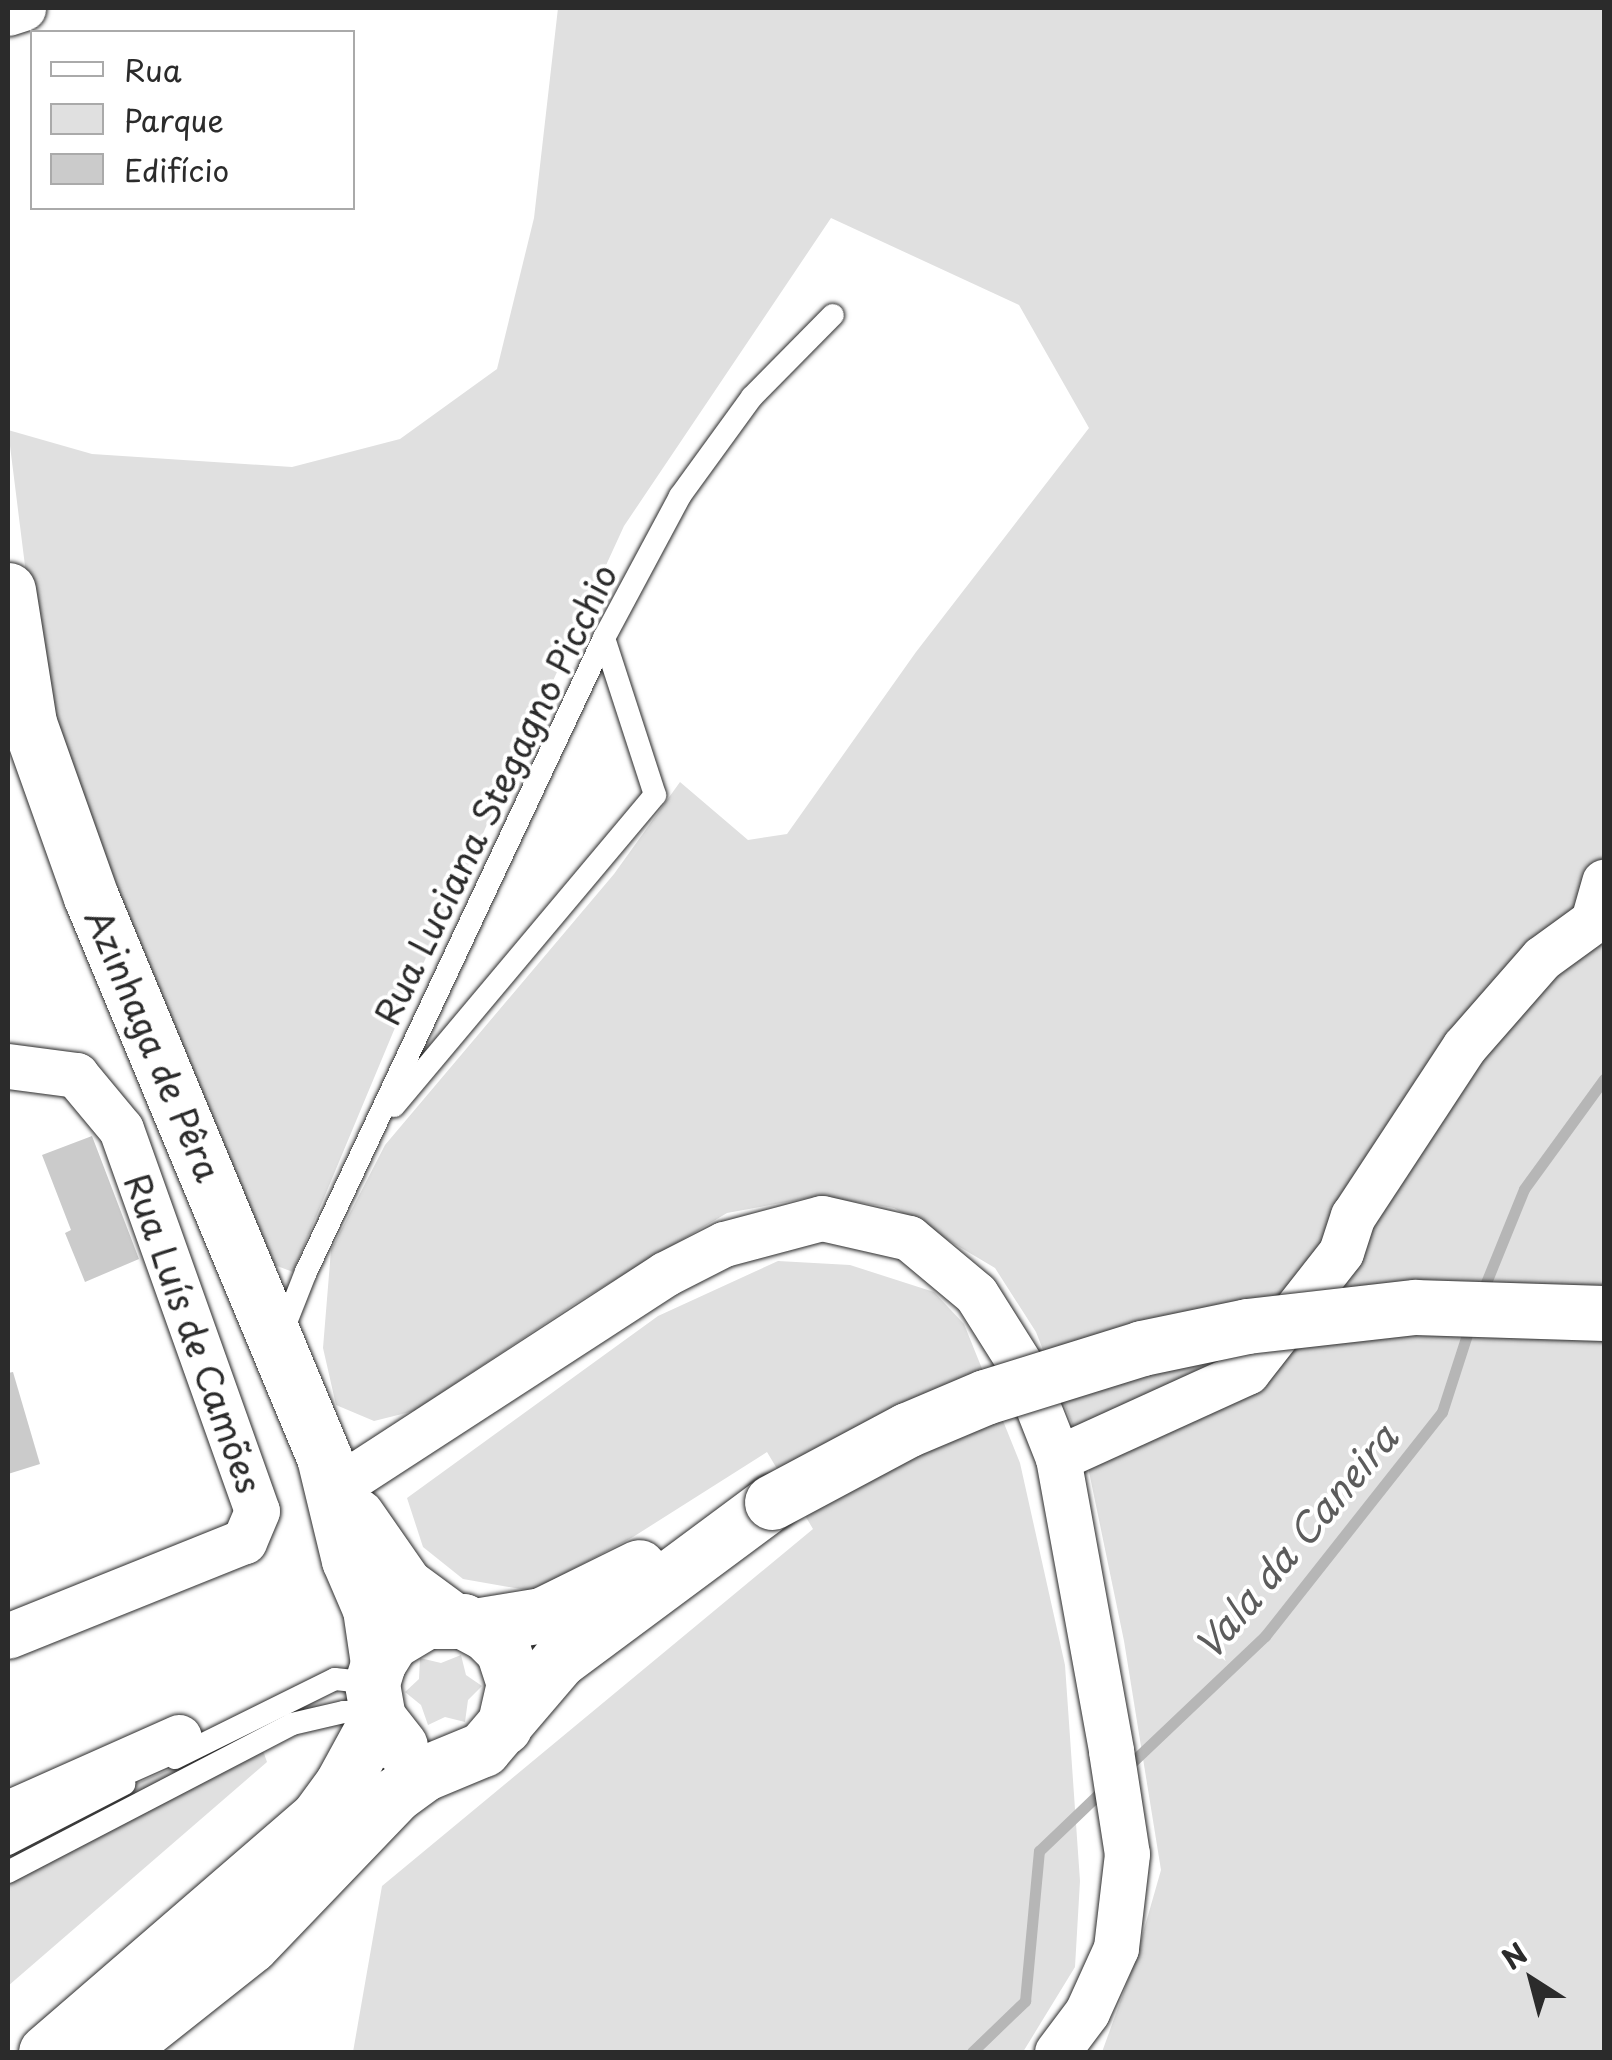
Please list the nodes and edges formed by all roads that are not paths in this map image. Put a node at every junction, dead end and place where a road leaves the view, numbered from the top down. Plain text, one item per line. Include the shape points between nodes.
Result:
1 (23, 8) edge
2 (8, 13) edge
3 (832, 315) dead end
4 (8, 590) edge
5 (604, 638) junction
6 (1604, 882) edge
7 (8, 1066) edge
8 (373, 1131) junction
9 (1604, 1313) edge
10 (279, 1341) junction
11 (1058, 1458) junction
12 (334, 1489) junction
13 (772, 1502) junction
14 (463, 1622) junction
15 (8, 1636) edge
16 (376, 1694) junction
17 (180, 1737) dead end
18 (486, 1741) junction
19 (8, 1812) edge
20 (8, 1844) edge
21 (8, 1872) edge
22 (46, 2052) edge
23 (116, 2052) edge
24 (1057, 2052) edge

1 - 2 street
3 - 5 lane, Rua Luciana Stegagno Picchio via 752,396 680,496
4 - 10 main road, Azinhaga de Pêra via 29,724 72,845
5 - 8 lane, Rua Luciana Stegagno Picchio
5 - 8 lane via 655,795
6 - 11 street via 1593,921 1542,958 1464,1047 1353,1216 1341,1252 1247,1372
7 - 15 street, Rua Luís de Camões via 76,1075 121,1128 257,1511 244,1541
8 - 10 lane, Rua Luciana Stegagno Picchio
9 - 13 main road, bridge via 1415,1308 1246,1326 1142,1348 906,1430
10 - 12 main road, Azinhaga de Pêra
11 - 12 street via 1022,1367 976,1294 910,1238 822,1218 724,1244 666,1274
11 - 24 street via 1120,1806 1126,1880 1116,1948 1087,2012
12 - 14 main road, Azinhaga de Pêra via 414,1595
12 - 16 main road, Azinhaga de Pêra via 349,1560 370,1608
13 - 14 main road via 542,1615
13 - 18 main road via 560,1660
14 - 16 main road via 426,1620 402,1632
14 - 18 main road via 494,1640 511,1667 514,1698
16 - 18 main road via 393,1740 414,1755 442,1761
16 - 20 lane via 335,1679
16 - 21 lane via 292,1724
16 - 22 main road via 342,1784 318,1816
17 - 19 street
18 - 23 main road via 396,1794 250,1945

